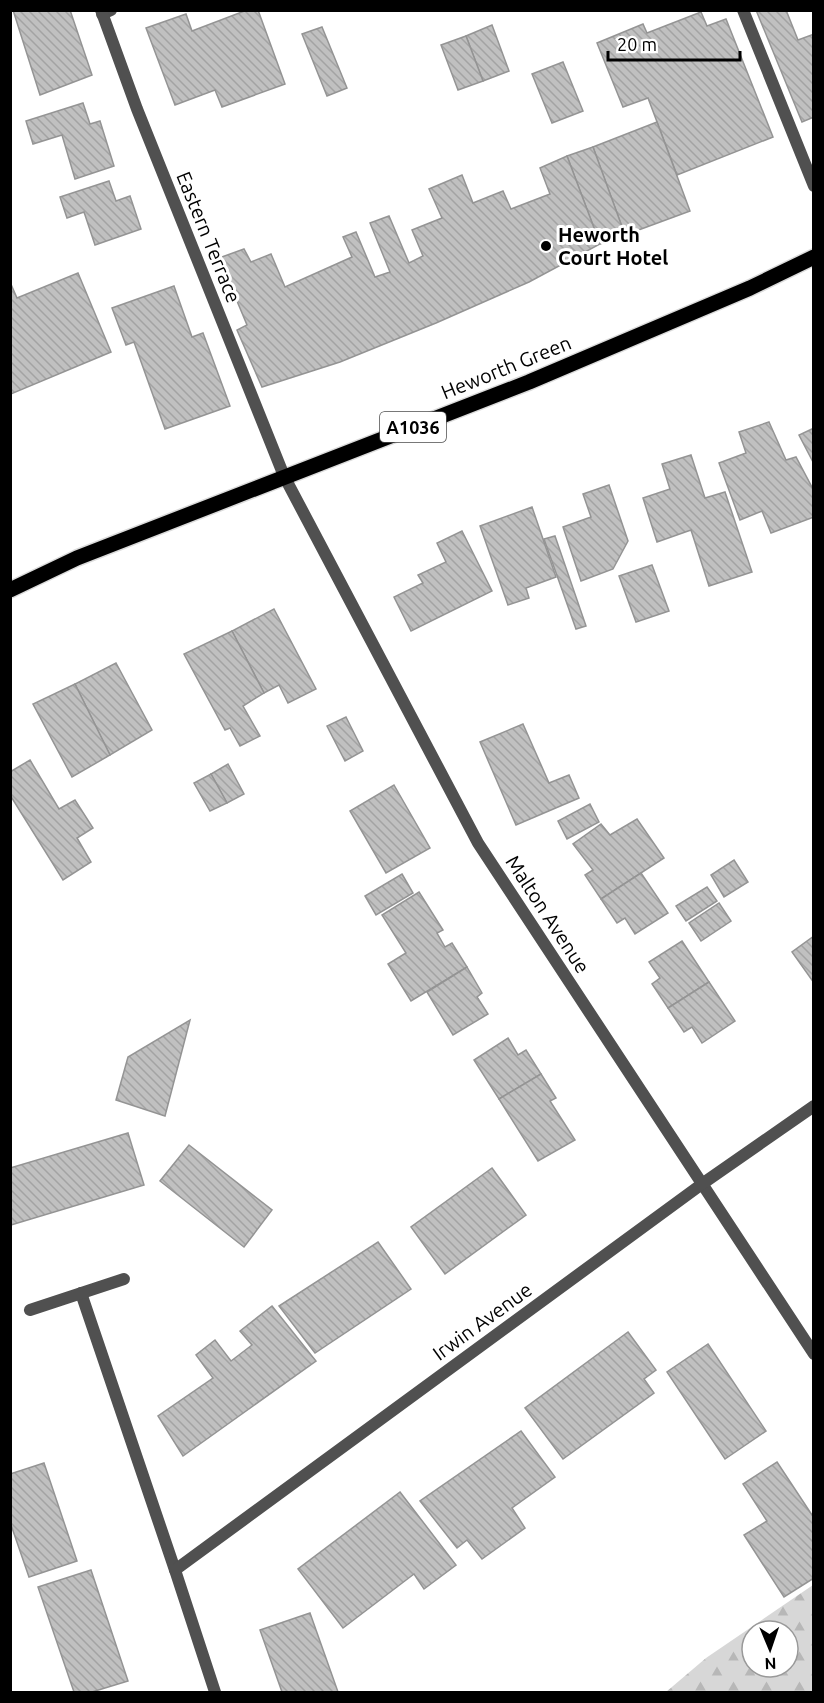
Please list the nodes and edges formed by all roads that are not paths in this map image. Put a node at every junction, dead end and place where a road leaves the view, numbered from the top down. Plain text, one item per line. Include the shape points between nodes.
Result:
1 (743, 10) edge
2 (105, 12) edge
3 (813, 186) edge
4 (813, 257) edge
5 (284, 476) junction
6 (10, 590) edge
7 (813, 1106) edge
8 (702, 1184) junction
9 (124, 1279) dead end
10 (81, 1293) junction
11 (30, 1310) dead end
12 (813, 1354) edge
13 (175, 1570) junction
14 (215, 1692) edge

1 - 3 street
2 - 5 street, Eastern Terrace via 137,109
4 - 5 main road, Heworth Green / A1036 via 529,382
5 - 6 main road, Heworth Green / A1036 via 77,558
5 - 8 street, Malton Avenue via 478,843
7 - 8 street, Irwin Avenue
8 - 12 street, Malton Avenue
8 - 13 street, Irwin Avenue
9 - 10 street
10 - 11 street
10 - 13 street
13 - 14 street

